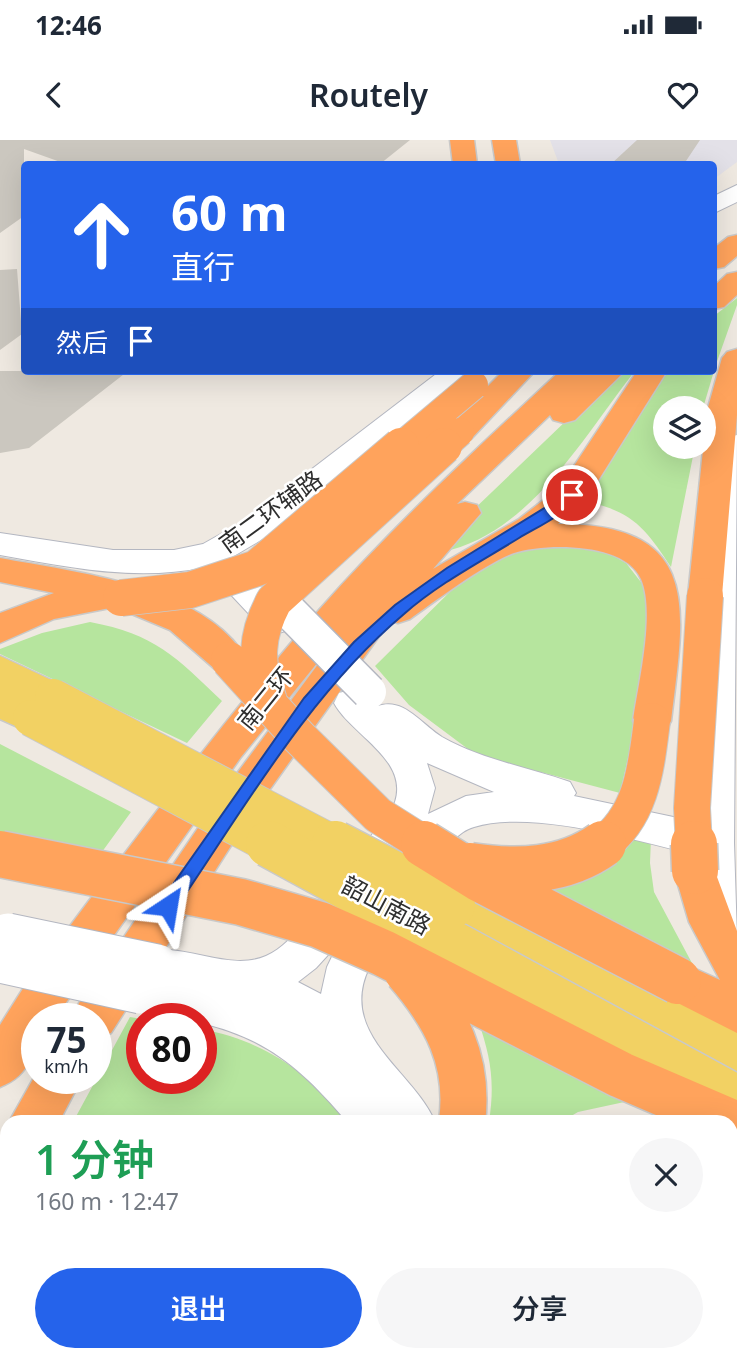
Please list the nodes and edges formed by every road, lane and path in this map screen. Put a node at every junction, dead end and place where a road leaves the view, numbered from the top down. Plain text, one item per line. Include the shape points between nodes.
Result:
1 (462, 140) edge
2 (485, 140) edge
3 (504, 140) edge
4 (465, 161) edge
5 (487, 161) edge
6 (508, 161) edge
7 (737, 192) edge
8 (717, 204) edge
9 (737, 217) edge
10 (717, 229) edge
11 (737, 243) edge
12 (717, 259) edge
13 (737, 278) edge
14 (717, 289) edge
15 (717, 298) edge
16 (737, 358) edge
17 (478, 375) edge
18 (516, 375) edge
19 (574, 375) edge
20 (606, 375) edge
21 (649, 375) edge
22 (737, 445) edge
23 (0, 544) edge
24 (496, 546) junction
25 (220, 550) junction
26 (0, 570) edge
27 (121, 598) junction
28 (0, 630) edge
29 (0, 670) edge
30 (361, 698) junction
31 (290, 704) junction
32 (28, 706) edge
33 (446, 797) junction
34 (708, 847) junction
35 (0, 854) edge
36 (737, 921) edge
37 (3, 948) edge
38 (332, 955) junction
39 (396, 960) junction
40 (737, 969) edge
41 (149, 979) junction
42 (224, 980) junction
43 (105, 1003) edge
44 (269, 1007) junction
45 (737, 1012) edge
46 (306, 1027) junction
47 (354, 1049) junction
48 (737, 1051) edge
49 (0, 1065) edge
50 (49, 1094) edge
51 (737, 1099) edge
52 (36, 1115) edge
53 (370, 1115) edge
54 (407, 1115) edge
55 (463, 1115) edge
56 (714, 1115) edge

1 - 4 highway
2 - 5 highway
3 - 6 highway
7 - 8 street
9 - 10 highway
11 - 12 highway
13 - 14 highway
13 - 15 highway
16 - 34 highway, bridge via 722,411 691,808
17 - 25 street, 南二环辅路
17 - 27 highway, bridge via 257,568 200,591
18 - 31 highway, bridge via 274,601 260,625 255,651 258,674
19 - 49 highway, 南二环 via 440,501 332,618 154,844
20 - 31 highway, 南二环 via 458,520 351,646
21 - 24 highway via 572,495
22 - 34 street
23 - 25 street via 113,562 174,562
24 - 31 highway via 400,608
24 - 33 highway, bridge via 570,533 616,544 650,565 659,581 662,605 652,721 639,795 628,819 604,844 578,861 503,873 469,866
25 - 30 street, 南二环辅路
26 - 27 highway
27 - 28 highway via 55,605
27 - 31 highway, bridge via 184,622
29 - 32 main road
30 - 33 street via 402,727
30 - 33 street, 南二环辅路 via 412,768 417,786
31 - 33 highway, bridge via 378,815
31 - 43 highway, 南二环
32 - 48 main road, 韶山南路, bridge via 452,905
32 - 51 main road, 韶山南路, bridge
33 - 34 street via 541,790
33 - 34 street via 462,814 523,807 594,816
33 - 38 street
33 - 45 highway, bridge via 530,906
34 - 36 street
34 - 40 highway via 703,907
35 - 39 highway, bridge via 271,909 320,925
37 - 41 street, bridge
38 - 42 street via 300,959 251,979
38 - 44 street
38 - 46 street
38 - 47 street via 342,1023
39 - 55 highway, bridge via 424,989 455,1041 467,1081
39 - 56 highway, bridge via 639,1084
41 - 42 street
41 - 44 street
42 - 44 street
44 - 46 street
46 - 47 street
46 - 53 street via 323,1063
47 - 54 street
50 - 52 highway

